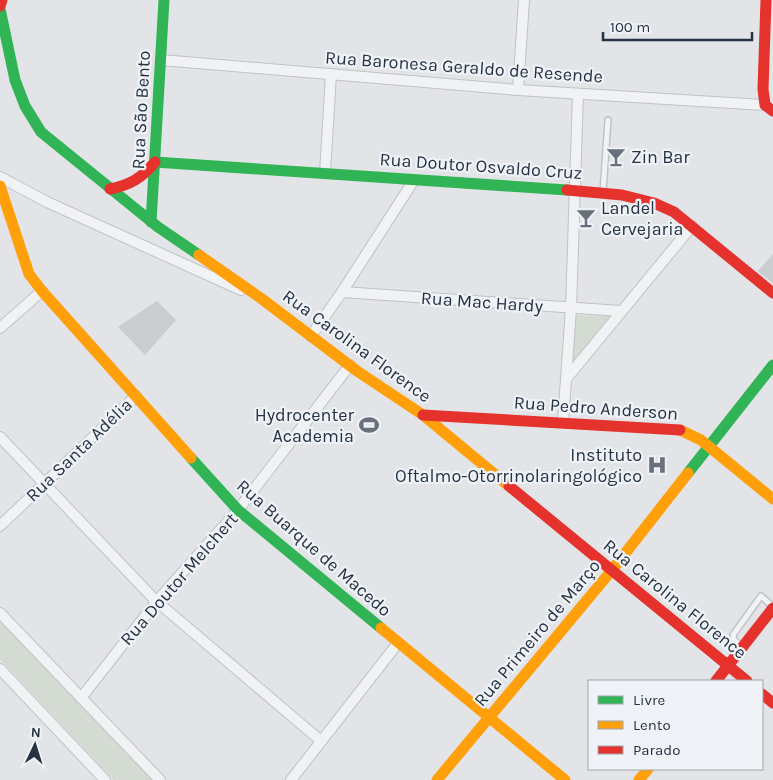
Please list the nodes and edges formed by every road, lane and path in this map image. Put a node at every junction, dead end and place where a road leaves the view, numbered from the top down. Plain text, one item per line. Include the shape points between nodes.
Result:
1 (2, 0) edge
2 (164, 0) edge
3 (524, 0) edge
4 (766, 5) edge
5 (0, 7) edge
6 (161, 60) junction
7 (331, 74) junction
8 (518, 90) junction
9 (578, 94) junction
10 (769, 108) edge
11 (608, 120) dead end
12 (155, 162) junction
13 (325, 173) junction
14 (0, 178) edge
15 (414, 180) junction
16 (0, 186) edge
17 (110, 189) junction
18 (574, 190) junction
19 (603, 193) junction
20 (2, 202) edge
21 (151, 222) junction
22 (692, 226) junction
23 (42, 291) junction
24 (342, 292) junction
25 (773, 293) edge
26 (262, 299) junction
27 (571, 308) junction
28 (621, 311) junction
29 (0, 328) edge
30 (311, 336) junction
31 (350, 365) junction
32 (773, 366) edge
33 (566, 378) junction
34 (136, 396) junction
35 (423, 415) junction
36 (563, 422) junction
37 (0, 437) edge
38 (709, 446) junction
39 (44, 484) junction
40 (773, 499) edge
41 (238, 510) junction
42 (0, 526) edge
43 (612, 570) junction
44 (157, 601) junction
45 (773, 607) edge
46 (0, 613) edge
47 (398, 643) junction
48 (743, 648) junction
49 (728, 666) junction
50 (0, 670) edge
51 (717, 680) edge
52 (746, 680) edge
53 (763, 695) edge
54 (81, 698) junction
55 (773, 703) edge
56 (489, 718) junction
57 (322, 741) junction
58 (647, 770) edge
59 (105, 780) edge
60 (160, 780) edge
61 (291, 780) edge
62 (437, 780) edge
63 (564, 780) edge
64 (639, 780) edge

1 - 5 main road
2 - 6 main road, Rua São Bento
3 - 8 street
4 - 10 main road, Rua Baronesa Geraldo de Resende via 763,89
5 - 17 main road, Rua Carolina Florence via 15,80 25,106 41,132
6 - 7 street, Rua Baronesa Geraldo de Resende
6 - 12 main road, Rua São Bento
7 - 8 street, Rua Baronesa Geraldo de Resende
7 - 13 street
8 - 9 street, Rua Baronesa Geraldo de Resende
9 - 10 street, Rua Baronesa Geraldo de Resende
9 - 18 street
11 - 19 lane
12 - 13 main road, Rua Doutor Osvaldo Cruz
12 - 17 main road via 145,175 131,184
12 - 21 main road, Rua São Bento
13 - 15 main road, Rua Doutor Osvaldo Cruz
14 - 26 street
15 - 18 main road, Rua Doutor Osvaldo Cruz
15 - 24 street
16 - 20 main road, Rua Buarque de Macedo
17 - 21 main road, Rua Carolina Florence
18 - 19 main road, Rua Doutor Osvaldo Cruz
18 - 27 street
19 - 22 main road, Rua Doutor Osvaldo Cruz via 654,203 674,212
20 - 23 main road, Rua Buarque de Macedo via 30,274
21 - 26 main road, Rua Carolina Florence
22 - 25 main road, Rua Doutor Osvaldo Cruz
22 - 28 street
23 - 29 street
23 - 34 main road, Rua Buarque de Macedo
24 - 27 street, Rua Mac Hardy
24 - 30 street
26 - 30 main road, Rua Carolina Florence
27 - 28 street, Rua Mac Hardy
27 - 33 street
28 - 33 street
30 - 31 main road, Rua Carolina Florence
31 - 35 main road, Rua Carolina Florence
31 - 41 street, Rua Doutor Melchert
32 - 38 main road, Rua Primeiro de Março
33 - 36 street
34 - 39 street, Rua Santa Adélia
34 - 41 main road, Rua Buarque de Macedo
35 - 36 main road, Rua Pedro Anderson
35 - 43 main road, Rua Carolina Florence
36 - 38 main road, Rua Pedro Anderson via 683,430
37 - 39 street
38 - 40 main road, Rua Pedro Anderson
38 - 43 main road, Rua Primeiro de Março
39 - 42 street, Rua Santa Adélia
39 - 44 street
41 - 44 street, Rua Doutor Melchert
41 - 47 main road, Rua Buarque de Macedo
43 - 49 main road, Rua Carolina Florence
43 - 56 main road, Rua Primeiro de Março
44 - 54 street, Rua Doutor Melchert
44 - 57 street
45 - 48 main road
45 - 48 lane via 761,596 733,634 734,640
46 - 54 street
47 - 56 main road, Rua Buarque de Macedo
47 - 57 street
48 - 49 main road
49 - 51 main road
49 - 52 main road, Rua Carolina Florence
50 - 59 street
53 - 55 main road
54 - 60 street
56 - 62 main road, Rua Primeiro de Março
56 - 63 main road, Rua Buarque de Macedo
57 - 61 street
58 - 64 main road

